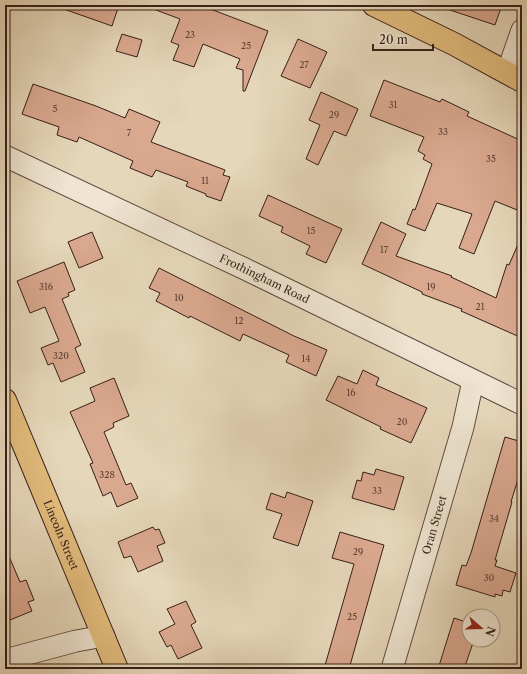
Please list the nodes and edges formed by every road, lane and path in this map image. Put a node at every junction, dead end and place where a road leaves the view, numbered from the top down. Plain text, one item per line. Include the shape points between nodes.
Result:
1 (374, 5) edge
2 (522, 30) edge
3 (514, 77) edge
4 (5, 156) edge
5 (473, 381) junction
6 (5, 400) edge
7 (522, 404) edge
8 (104, 636) junction
9 (5, 660) edge
10 (117, 669) edge
11 (392, 669) edge

1 - 3 main road
2 - 3 street
4 - 5 street, Frothingham Road via 391,339
5 - 7 street, Frothingham Road
5 - 11 street, Oran Street via 463,427
6 - 8 main road, Lincoln Street
8 - 9 street
8 - 10 main road, Lincoln Street

